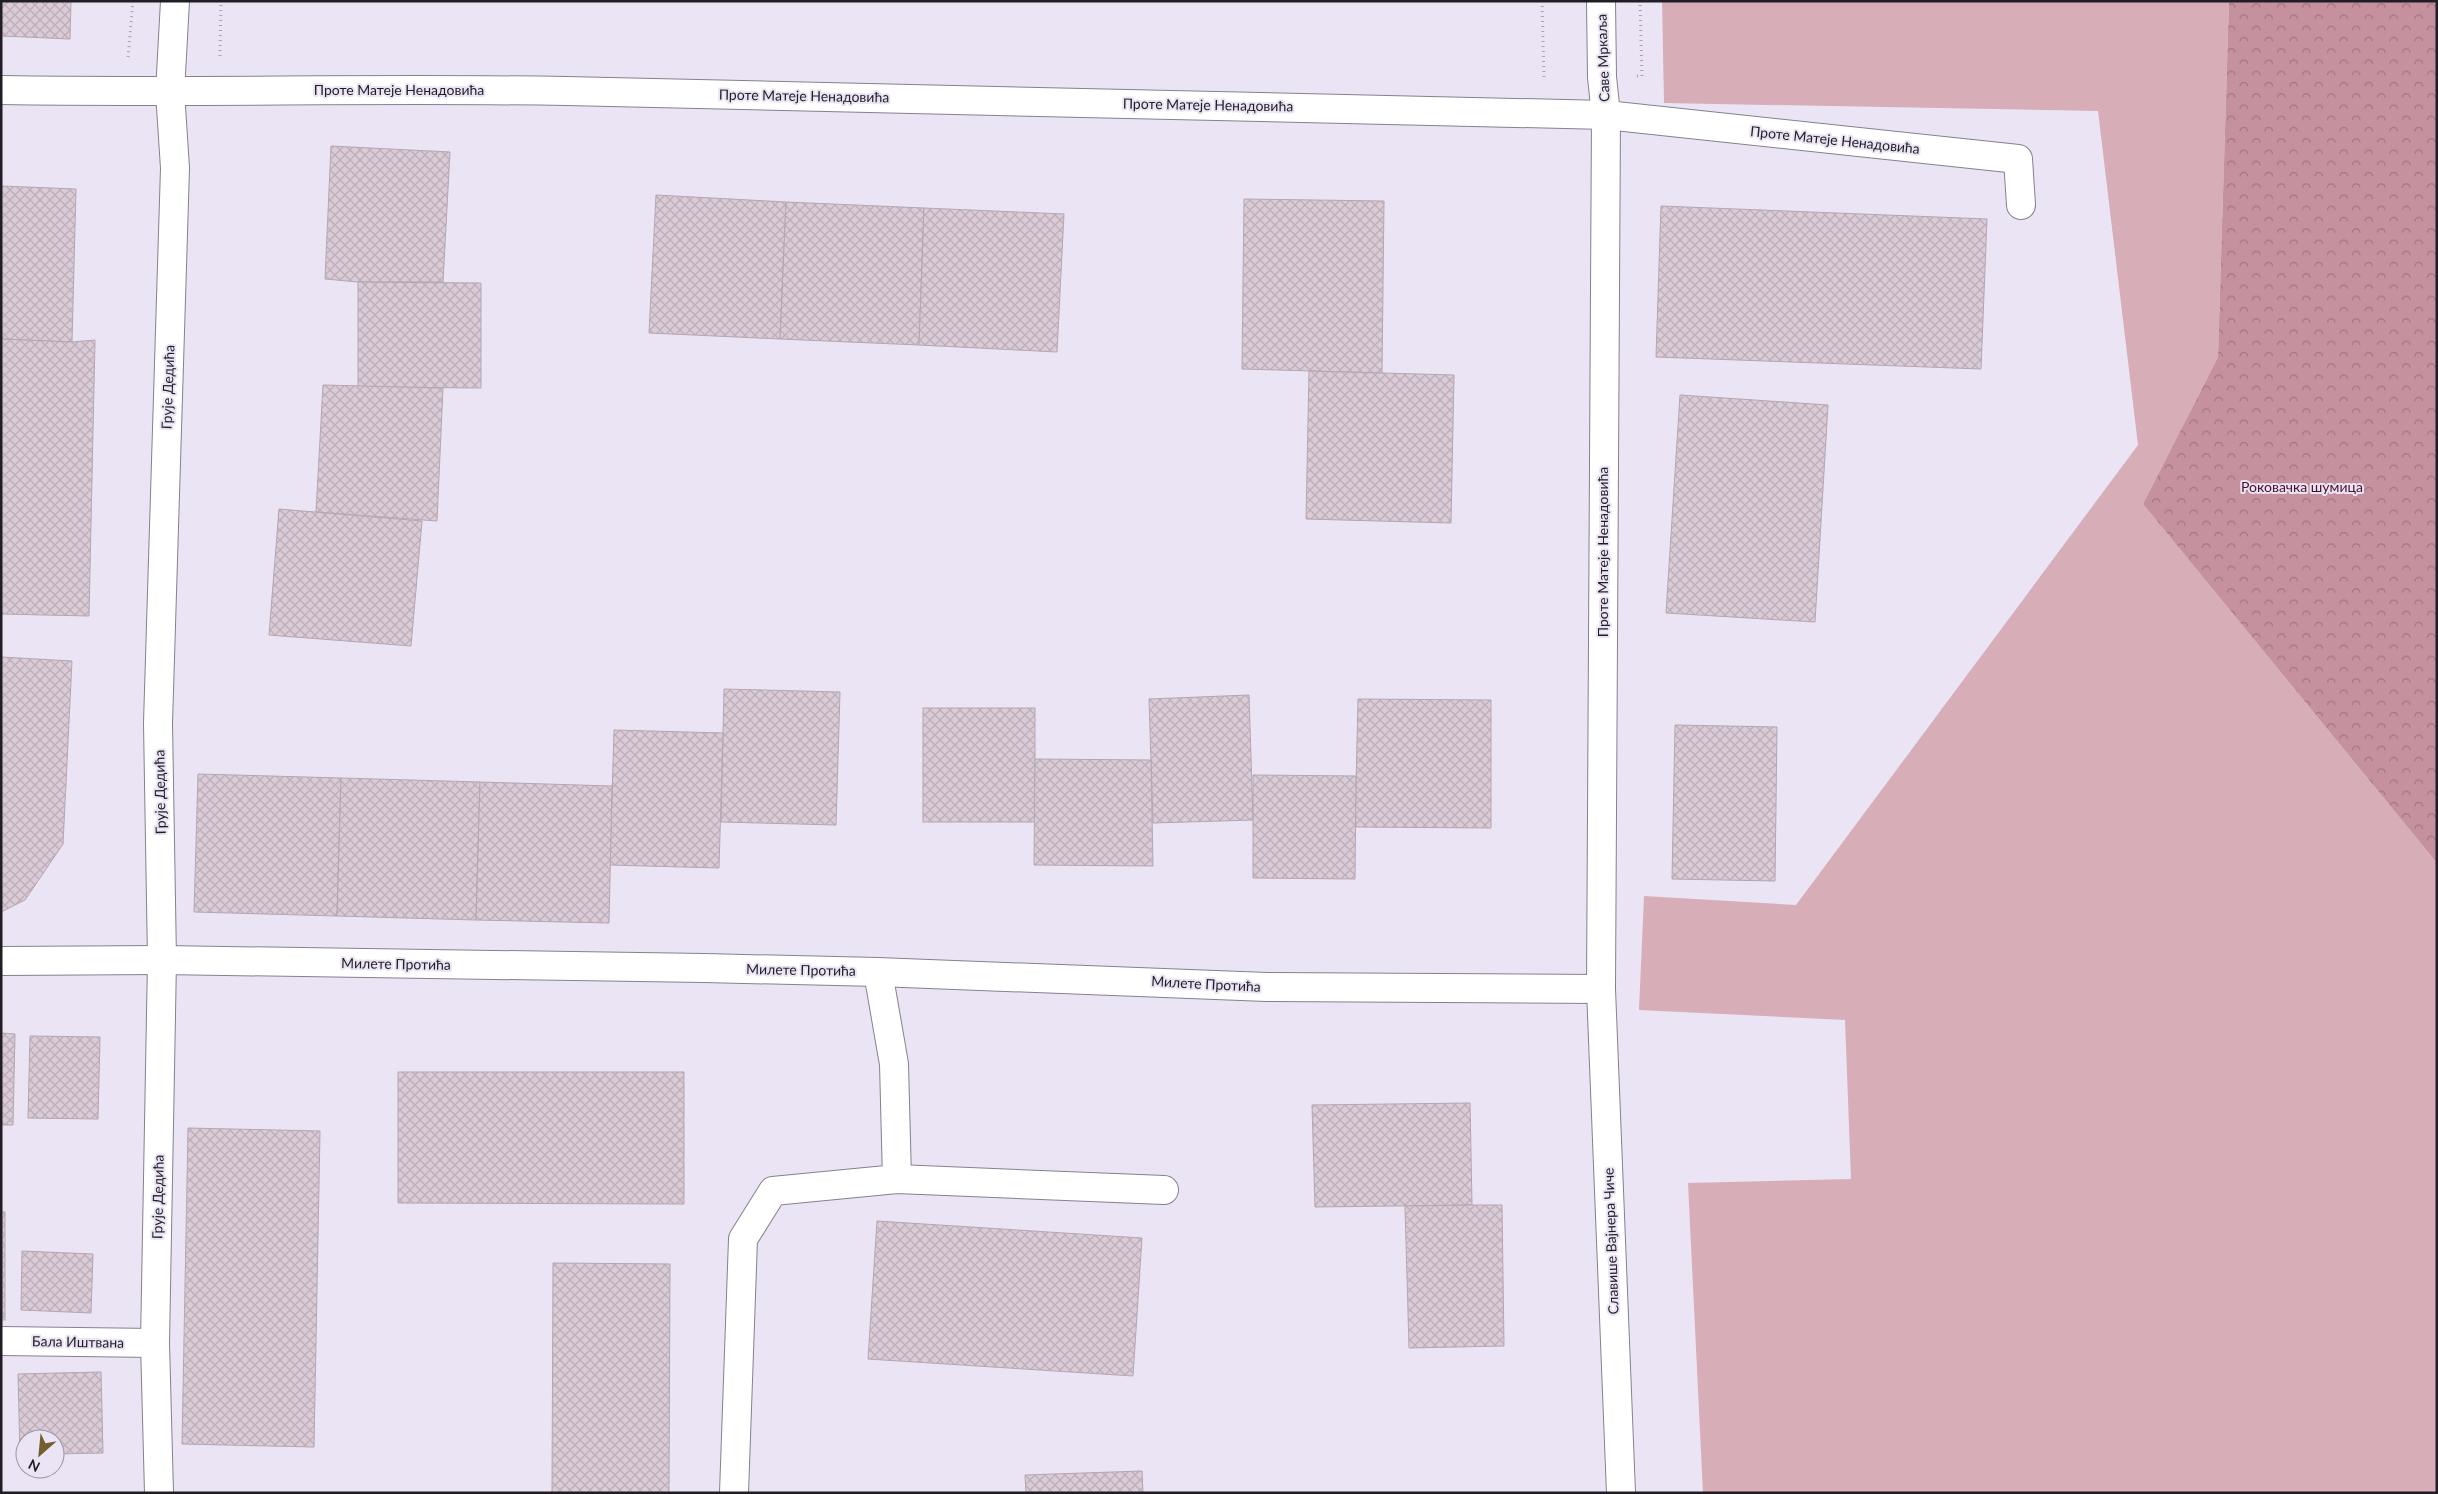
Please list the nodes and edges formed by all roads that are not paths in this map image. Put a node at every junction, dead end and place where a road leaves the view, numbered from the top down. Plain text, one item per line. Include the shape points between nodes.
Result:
1 (175, 1) edge
2 (1601, 1) edge
3 (1, 90) edge
4 (170, 92) junction
5 (1606, 115) junction
6 (2021, 205) dead end
7 (162, 960) junction
8 (1, 961) edge
9 (878, 972) junction
10 (1601, 988) junction
11 (897, 1179) junction
12 (1164, 1190) dead end
13 (1, 1341) edge
14 (155, 1343) junction
15 (159, 1493) edge
16 (734, 1493) edge
17 (1621, 1493) edge

1 - 4 street, Грује Дедића
2 - 5 street, Саве Мркаља
3 - 4 street, Проте Матеје Ненадовића
4 - 5 street, Проте Матеје Ненадовића via 564,91
4 - 7 street, Грује Дедића via 175,168 158,723
5 - 6 street, Проте Матеје Ненадовића via 2018,160
5 - 10 street, Проте Матеје Ненадовића
7 - 8 street, Милете Протића
7 - 9 street, Милете Протића
7 - 14 street, Грује Дедића
9 - 10 street, Милете Протића via 1267,987
9 - 11 street via 894,1064
10 - 17 street, Славише Вајнера Чиче
11 - 12 street
11 - 16 street via 773,1192 743,1240
13 - 14 street, Бала Иштвана
14 - 15 street, Грује Дедића

